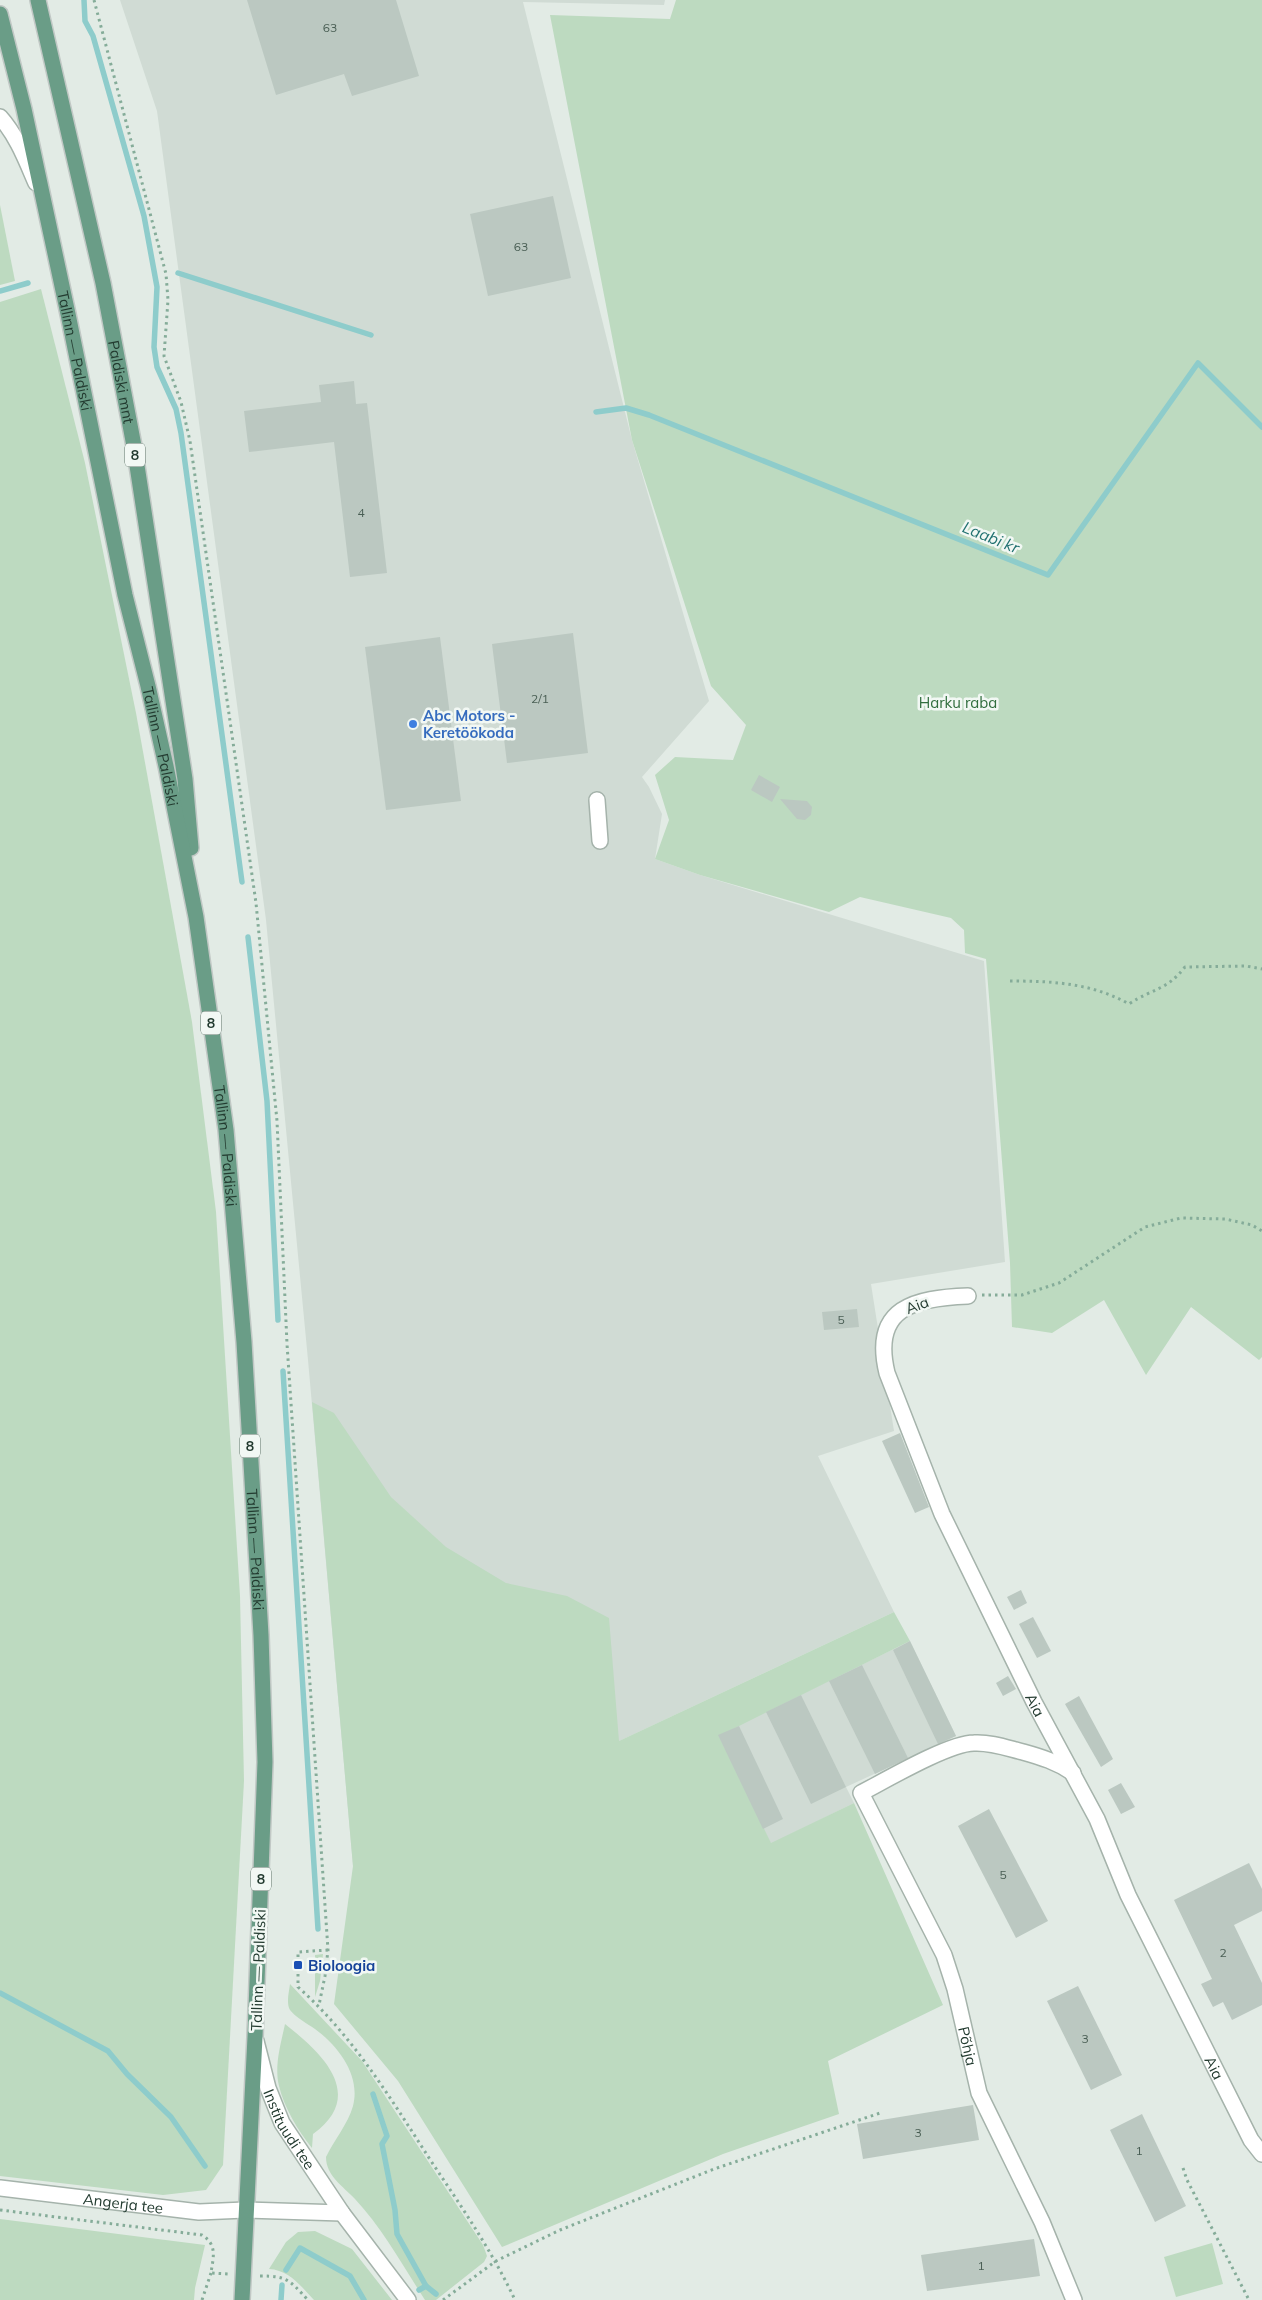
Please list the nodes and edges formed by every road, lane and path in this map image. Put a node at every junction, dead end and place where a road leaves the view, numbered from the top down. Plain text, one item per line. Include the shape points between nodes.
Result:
1 (38, 0) edge
2 (94, 0) edge
3 (0, 14) edge
4 (0, 117) edge
5 (43, 198) junction
6 (597, 800) dead end
7 (600, 841) dead end
8 (196, 917) junction
9 (1262, 969) edge
10 (1010, 981) dead end
11 (1262, 1232) edge
12 (968, 1296) joint
13 (1073, 1773) junction
14 (328, 1950) junction
15 (319, 2005) junction
16 (255, 2037) junction
17 (883, 2112) dead end
18 (1262, 2154) edge
19 (1183, 2168) dead end
20 (0, 2188) edge
21 (0, 2210) edge
22 (245, 2210) junction
23 (342, 2213) junction
24 (496, 2261) junction
25 (211, 2273) junction
26 (243, 2275) junction
27 (202, 2300) edge
28 (242, 2300) edge
29 (308, 2300) edge
30 (408, 2300) edge
31 (442, 2300) edge
32 (515, 2300) edge
33 (1074, 2300) edge
34 (1249, 2300) edge

1 - 8 main road, Paldiski mnt / 8 via 103,283 134,446 185,779
2 - 14 path via 166,274 168,300 164,356 181,402 190,441 256,903 277,1121 287,1344
3 - 5 main road, Tallinn — Paldiski / 8
4 - 5 street via 23,153
5 - 8 main road, Tallinn — Paldiski / 8
6 - 7 street
8 - 16 main road, Tallinn — Paldiski / 8 via 228,1159 244,1342 261,1635 265,1762
9 - 10 path via 1185,967 1174,981 1129,1004 1104,992 1068,983
11 - 12 path via 1252,1225 1225,1219 1181,1218 1145,1227 1059,1283 1022,1295
12 - 13 street, Aia via 920,1301 903,1308 885,1333 884,1359 942,1514 1034,1702
13 - 18 street, Aia via 1097,1819 1152,1945 1247,2132
13 - 33 street, Põhja via 1058,1763 1039,1757 998,1745 974,1743 946,1751 861,1793 944,1955 979,2093 1042,2222
14 - 15 path
14 - 15 path via 298,1952 298,1987
15 - 24 path via 372,2069
16 - 22 main road, Tallinn — Paldiski / 8
16 - 23 street, Instituudi tee via 268,2088 282,2123
17 - 24 path via 714,2169 560,2230
19 - 34 path
20 - 22 street, Angerja tee via 199,2212
21 - 25 path via 202,2236 210,2240 214,2249
22 - 23 street
22 - 26 main road, Tallinn — Paldiski / 8
23 - 30 street, Instituudi tee
24 - 31 path
24 - 32 path
25 - 26 path
25 - 27 path
26 - 28 main road, Tallinn — Paldiski / 8
26 - 29 path via 276,2276 289,2280

